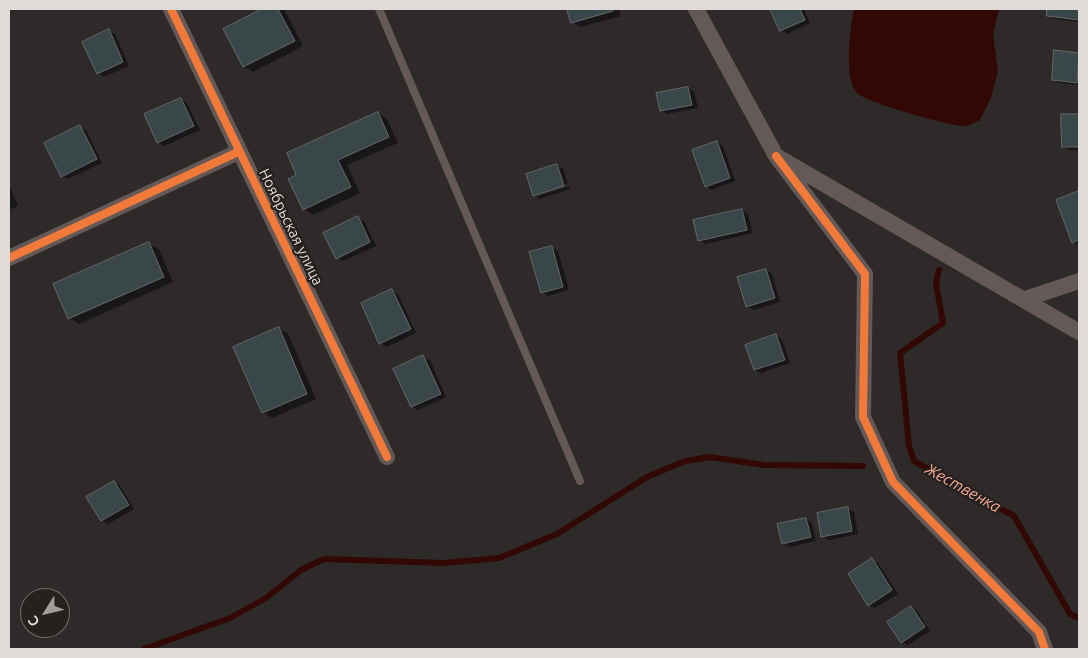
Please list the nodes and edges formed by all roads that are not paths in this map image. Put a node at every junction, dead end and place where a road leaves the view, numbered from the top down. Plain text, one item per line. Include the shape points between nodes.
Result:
1 (171, 9) edge
2 (379, 9) edge
3 (696, 9) edge
4 (238, 152) junction
5 (776, 156) junction
6 (9, 258) edge
7 (1079, 281) edge
8 (1025, 299) junction
9 (1079, 332) edge
10 (387, 457) dead end
11 (580, 481) dead end
12 (1046, 649) edge

1 - 4 street, Ноябрьская улица
2 - 11 lane
3 - 5 street
4 - 6 street
4 - 10 street, Ноябрьская улица
5 - 8 street
5 - 12 street via 865,274 863,417 893,482 1038,632
7 - 8 street
8 - 9 street

